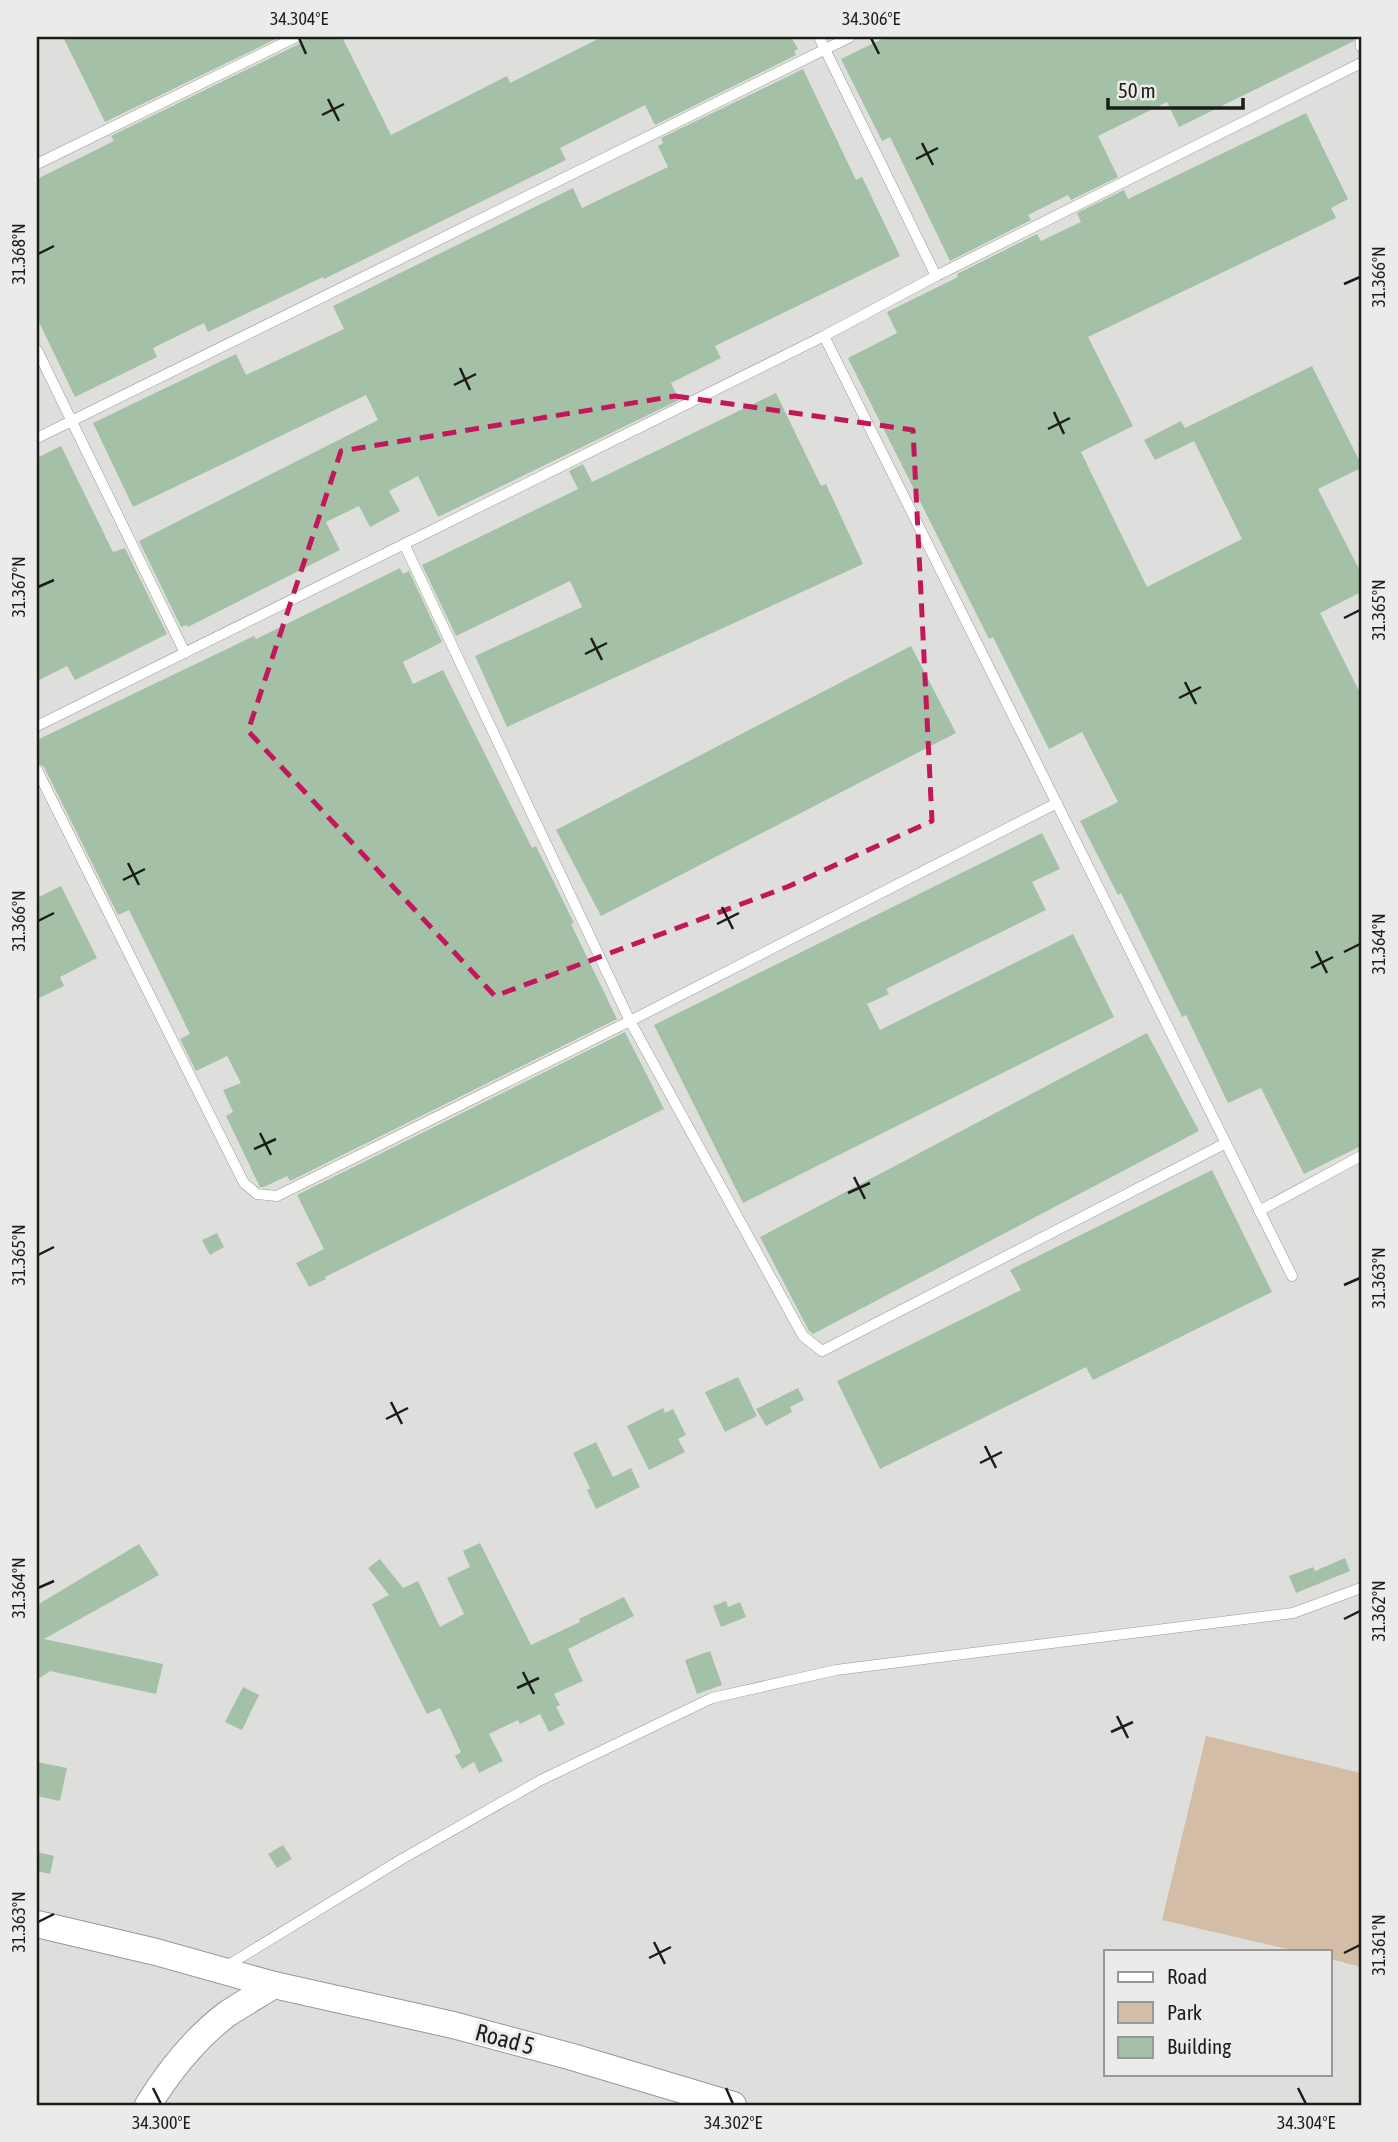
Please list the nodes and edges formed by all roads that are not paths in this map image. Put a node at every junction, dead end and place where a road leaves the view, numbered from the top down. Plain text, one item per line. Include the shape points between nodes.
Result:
1 (296, 37) edge
2 (818, 37) edge
3 (850, 37) edge
4 (1360, 37) edge
5 (1361, 47) edge
6 (825, 50) junction
7 (1361, 63) edge
8 (37, 164) edge
9 (936, 276) junction
10 (824, 336) junction
11 (37, 350) edge
12 (71, 421) junction
13 (37, 438) edge
14 (404, 544) junction
15 (185, 653) junction
16 (37, 726) edge
17 (37, 770) edge
18 (1057, 803) junction
19 (630, 1021) junction
20 (1226, 1143) junction
21 (1361, 1156) edge
22 (1259, 1211) junction
23 (1292, 1276) dead end
24 (1361, 1588) edge
25 (37, 1924) edge
26 (222, 1969) junction
27 (274, 1985) junction
28 (148, 2105) edge
29 (733, 2105) edge

1 - 8 lane
2 - 6 lane
3 - 6 lane
4 - 5 lane
6 - 9 lane
6 - 12 lane
7 - 9 lane
9 - 10 lane
10 - 14 lane
10 - 18 lane
11 - 12 lane
12 - 13 lane
12 - 15 lane
14 - 15 lane
14 - 19 lane
15 - 16 lane
17 - 19 lane via 244,1183 257,1194 277,1196
18 - 19 lane
18 - 20 lane
19 - 20 lane via 803,1336 822,1351
20 - 22 lane
21 - 22 lane
22 - 23 lane
24 - 26 lane via 1293,1613 836,1670 712,1698 541,1780
25 - 26 main road, Road 5
26 - 27 main road, Road 5
27 - 28 main road via 227,2014 203,2036 178,2061
27 - 29 main road, Road 5 via 453,2025

